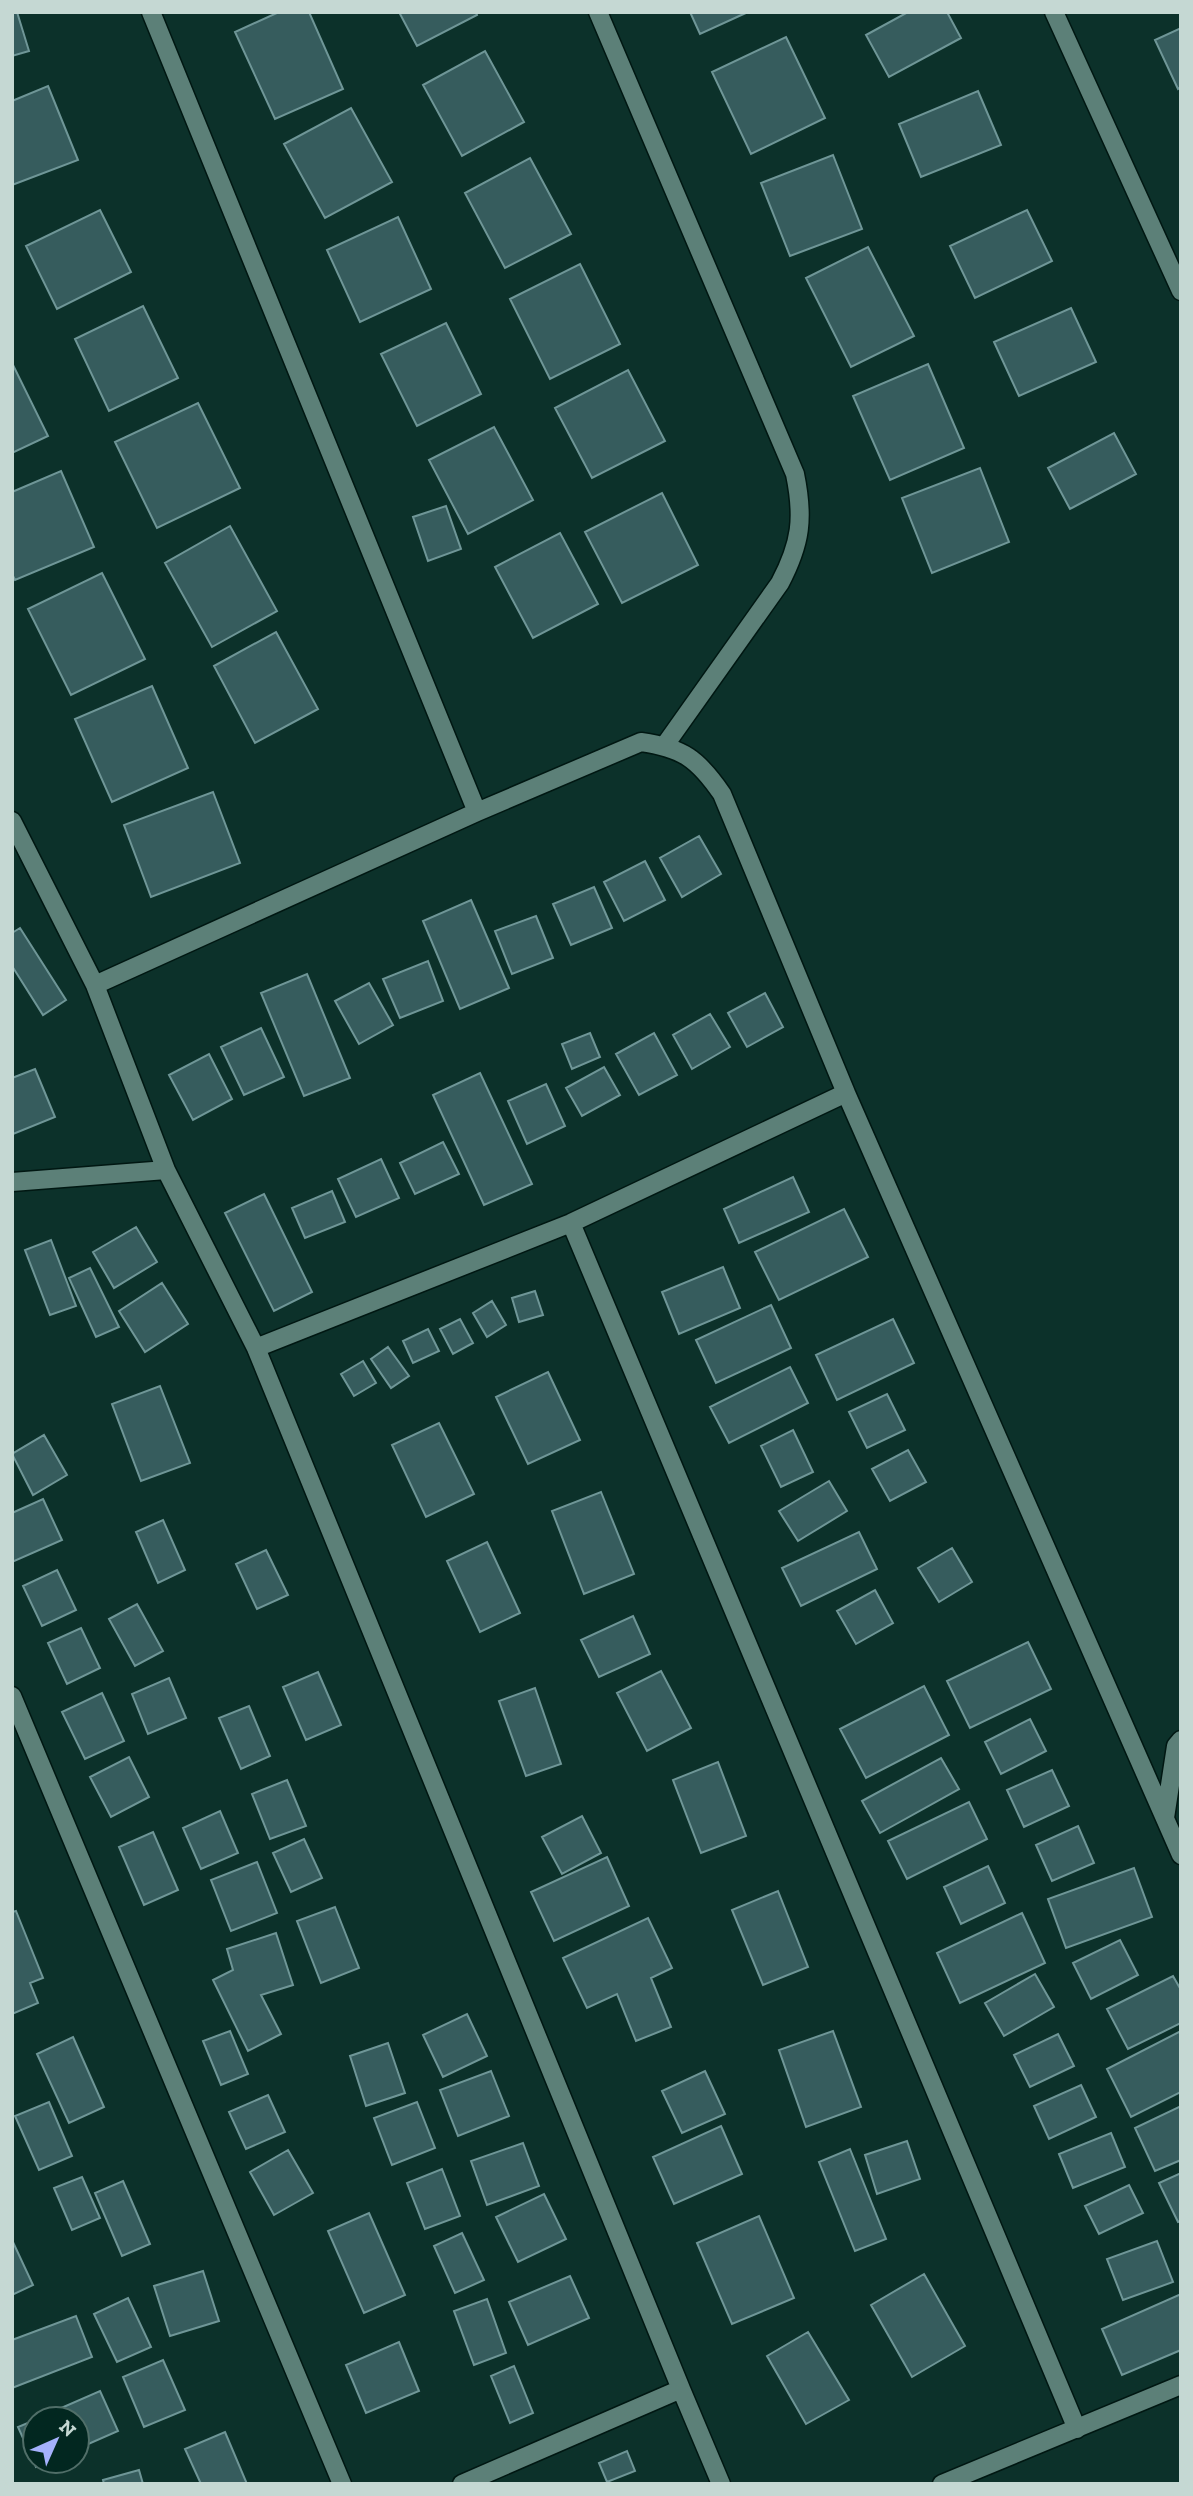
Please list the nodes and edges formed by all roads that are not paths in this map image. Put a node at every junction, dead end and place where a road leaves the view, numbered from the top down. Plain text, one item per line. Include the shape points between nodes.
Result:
1 (151, 12) edge
2 (598, 12) edge
3 (1054, 12) edge
4 (1181, 291) edge
5 (665, 746) junction
6 (477, 811) junction
7 (12, 821) edge
8 (21, 862) edge
9 (95, 985) junction
10 (846, 1093) junction
11 (166, 1170) junction
12 (12, 1182) edge
13 (571, 1223) junction
14 (256, 1348) junction
15 (12, 1696) edge
16 (1181, 1740) edge
17 (1165, 1818) junction
18 (1181, 1855) edge
19 (1181, 2385) edge
20 (681, 2389) junction
21 (1077, 2429) junction
22 (983, 2476) edge
23 (342, 2484) edge
24 (462, 2484) edge
25 (721, 2484) edge
26 (942, 2484) edge

1 - 6 street
2 - 5 street via 796,474 802,506 800,534 780,583
3 - 4 street
5 - 6 street via 641,742
5 - 10 street via 689,755 722,794
6 - 9 street
7 - 8 street
8 - 9 street
9 - 11 street
10 - 13 street
10 - 17 street
11 - 12 street
11 - 14 street
13 - 14 street
13 - 21 street
14 - 20 street
15 - 23 street
16 - 17 street via 1176,1746
17 - 18 street
19 - 21 street
20 - 24 street
20 - 25 street
21 - 22 street
22 - 26 street

